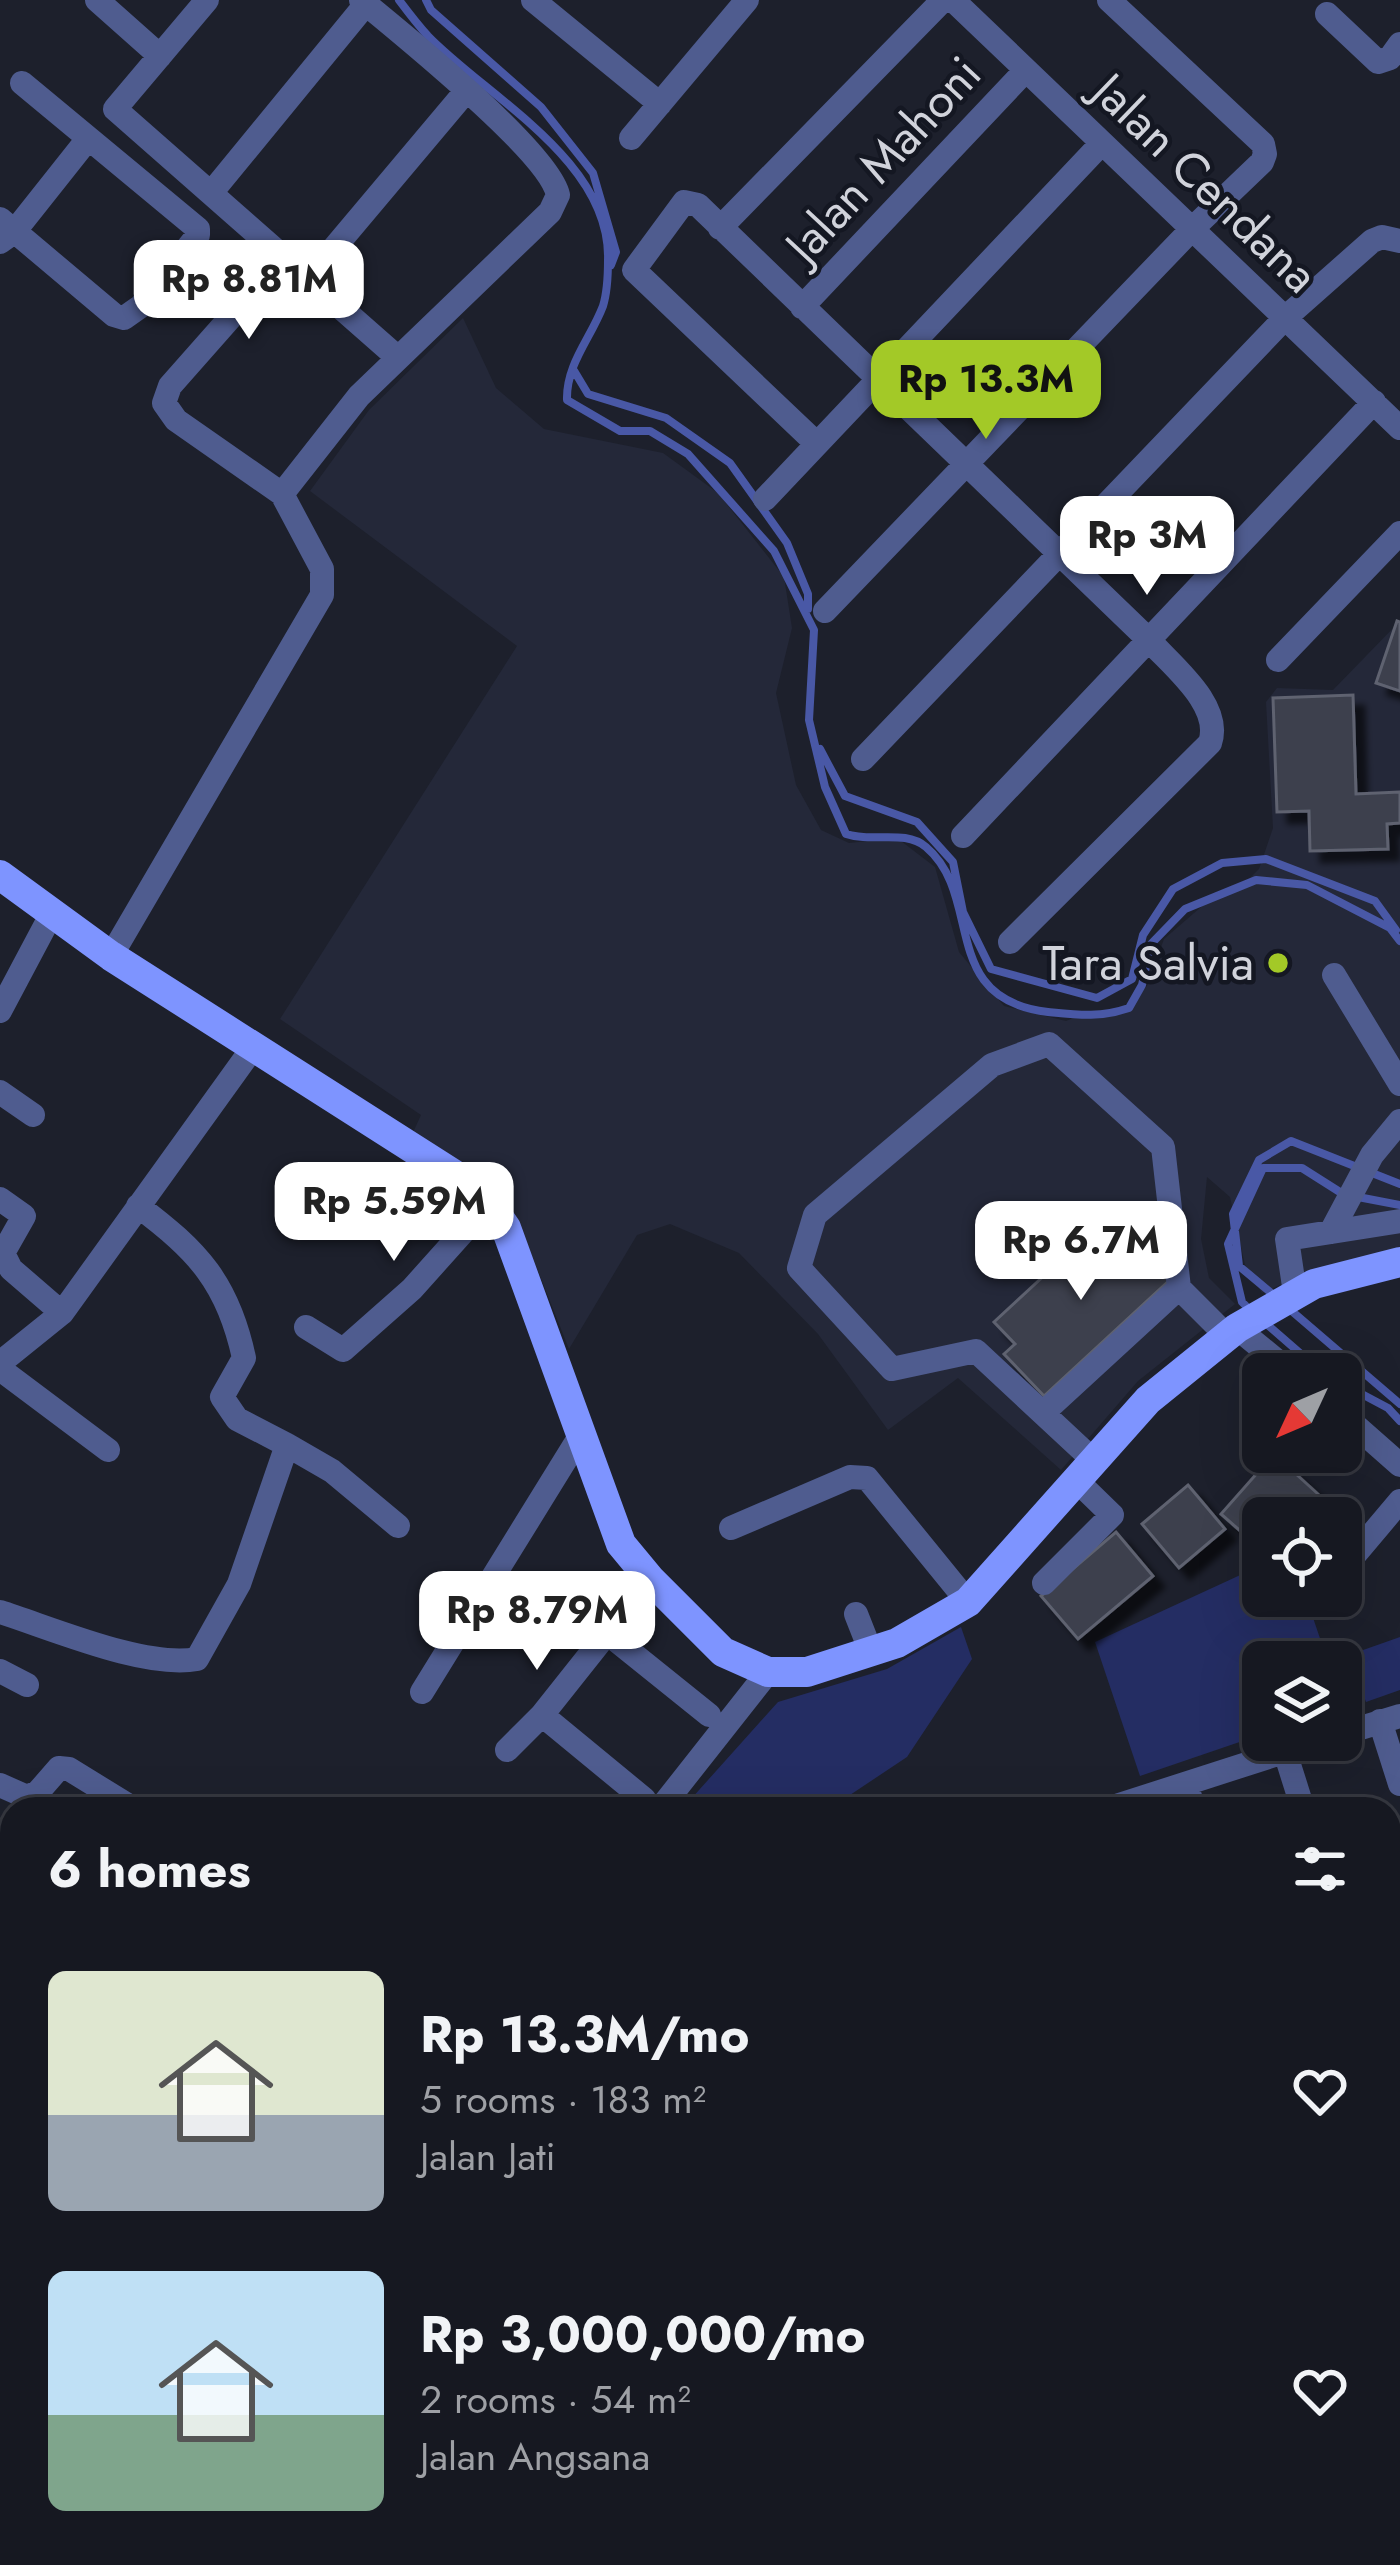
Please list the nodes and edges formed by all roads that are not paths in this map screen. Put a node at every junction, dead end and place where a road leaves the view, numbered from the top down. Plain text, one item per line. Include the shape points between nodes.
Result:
1 (97, 0) edge
2 (207, 0) edge
3 (533, 0) edge
4 (943, 0) edge
5 (952, 0) edge
6 (1109, 0) edge
7 (743, 1) edge
8 (363, 2) edge
9 (1327, 14) dead end
10 (1400, 44) edge
11 (160, 56) junction
12 (1026, 70) junction
13 (22, 83) dead end
14 (467, 90) junction
15 (660, 104) junction
16 (631, 138) dead end
17 (87, 140) junction
18 (1102, 143) junction
19 (211, 193) junction
20 (721, 228) junction
21 (1192, 229) junction
22 (5, 231) edge
23 (1396, 239) edge
24 (284, 257) junction
25 (308, 278) junction
26 (802, 307) junction
27 (1286, 318) junction
28 (397, 356) junction
29 (878, 380) junction
30 (1374, 402) junction
31 (1400, 428) edge
32 (817, 444) junction
33 (966, 464) junction
34 (282, 494) junction
35 (765, 499) dead end
36 (1399, 536) edge
37 (1059, 554) junction
38 (825, 611) dead end
39 (1149, 640) junction
40 (1278, 660) dead end
41 (862, 759) dead end
42 (963, 836) dead end
43 (0, 875) edge
44 (52, 913) junction
45 (1010, 942) dead end
46 (110, 956) junction
47 (1334, 975) dead end
48 (0, 1011) edge
49 (252, 1049) junction
50 (1400, 1084) edge
51 (0, 1092) edge
52 (33, 1115) dead end
53 (1400, 1121) edge
54 (453, 1174) junction
55 (0, 1199) edge
56 (489, 1203) junction
57 (138, 1206) junction
58 (424, 1211) dead end
59 (1400, 1221) edge
60 (1331, 1232) junction
61 (1400, 1262) edge
62 (1179, 1288) junction
63 (1289, 1296) junction
64 (62, 1313) junction
65 (306, 1327) dead end
66 (1238, 1328) junction
67 (1268, 1353) edge
68 (0, 1366) edge
69 (1042, 1413) junction
70 (1362, 1431) edge
71 (582, 1433) junction
72 (287, 1445) junction
73 (108, 1450) dead end
74 (1400, 1466) edge
75 (1084, 1469) junction
76 (1400, 1501) edge
77 (398, 1526) dead end
78 (731, 1528) dead end
79 (1362, 1545) edge
80 (650, 1579) junction
81 (1044, 1583) dead end
82 (968, 1602) junction
83 (0, 1612) edge
84 (856, 1614) dead end
85 (607, 1633) junction
86 (872, 1652) junction
87 (0, 1671) edge
88 (768, 1672) junction
89 (27, 1685) dead end
90 (422, 1692) dead end
91 (542, 1715) junction
92 (709, 1715) dead end
93 (1390, 1718) edge
94 (507, 1750) dead end
95 (1257, 1761) edge
96 (1288, 1761) edge
97 (1186, 1784) junction
98 (1400, 1784) edge
99 (29, 1797) edge
100 (114, 1797) edge
101 (643, 1797) edge
102 (658, 1797) edge
103 (1145, 1797) edge
104 (1190, 1797) edge
105 (1299, 1797) edge

1 - 11 street
2 - 11 street
3 - 15 street
4 - 20 street
5 - 12 street, Jalan Cendana
6 - 21 street via 1263,144 1262,162
7 - 15 street
8 - 14 street
8 - 19 street
9 - 10 street via 1375,60 1387,60
11 - 19 street via 115,109
12 - 18 street, Jalan Cendana
12 - 26 street, Jalan Mahoni
13 - 17 street
14 - 25 street
14 - 28 street via 550,175 558,195 550,212
15 - 16 street
17 - 22 street
17 - 22 street via 197,229 132,316 114,315
18 - 21 street, Jalan Cendana
18 - 29 street
19 - 24 street
20 - 26 street
20 - 32 street via 685,202 634,270
21 - 27 street, Jalan Cendana
21 - 33 street
23 - 27 street via 1372,241
24 - 25 street
24 - 34 street via 170,386 164,403 176,420
25 - 28 street
26 - 29 street
27 - 30 street, Jalan Cendana
27 - 37 street
28 - 34 street
29 - 32 street
29 - 33 street
30 - 31 street, Jalan Cendana
30 - 39 street
32 - 35 street
33 - 37 street
33 - 38 street
34 - 46 street via 322,569 322,596
36 - 40 street
37 - 39 street
37 - 41 street
39 - 42 street
39 - 45 street via 1208,708 1210,743
43 - 44 main road
44 - 46 main road
44 - 48 street
46 - 49 main road
47 - 50 street
49 - 54 main road
49 - 57 street
51 - 52 street
53 - 60 street
54 - 56 main road
54 - 58 street
55 - 64 street via 24,1216 3,1253 11,1269
56 - 65 street via 343,1350
56 - 71 main road via 506,1228
57 - 64 street
57 - 72 street via 190,1245 223,1292 244,1358 222,1397 237,1419
59 - 60 street
60 - 63 street via 1287,1239
61 - 63 main road
62 - 66 street
62 - 69 street
62 - 69 street via 1163,1147 1049,1045 992,1065 815,1215 799,1268 892,1369 976,1351
63 - 66 main road
64 - 68 street
66 - 67 street
66 - 75 main road via 1148,1400
68 - 73 street
69 - 75 street
70 - 74 street
71 - 80 main road via 609,1520
71 - 90 street
72 - 77 street
72 - 83 street via 239,1584 197,1659 141,1656
75 - 81 street via 1112,1515
75 - 82 main road
76 - 79 street
78 - 82 street via 850,1477 867,1478
80 - 85 street
80 - 88 main road via 723,1652
82 - 86 main road
84 - 86 street
85 - 91 street
85 - 92 street
86 - 88 main road via 808,1672
87 - 89 street
88 - 102 street
91 - 94 street
91 - 101 street
93 - 98 street
95 - 97 street
96 - 105 street
97 - 103 street
97 - 104 street
99 - 100 street via 59,1768

